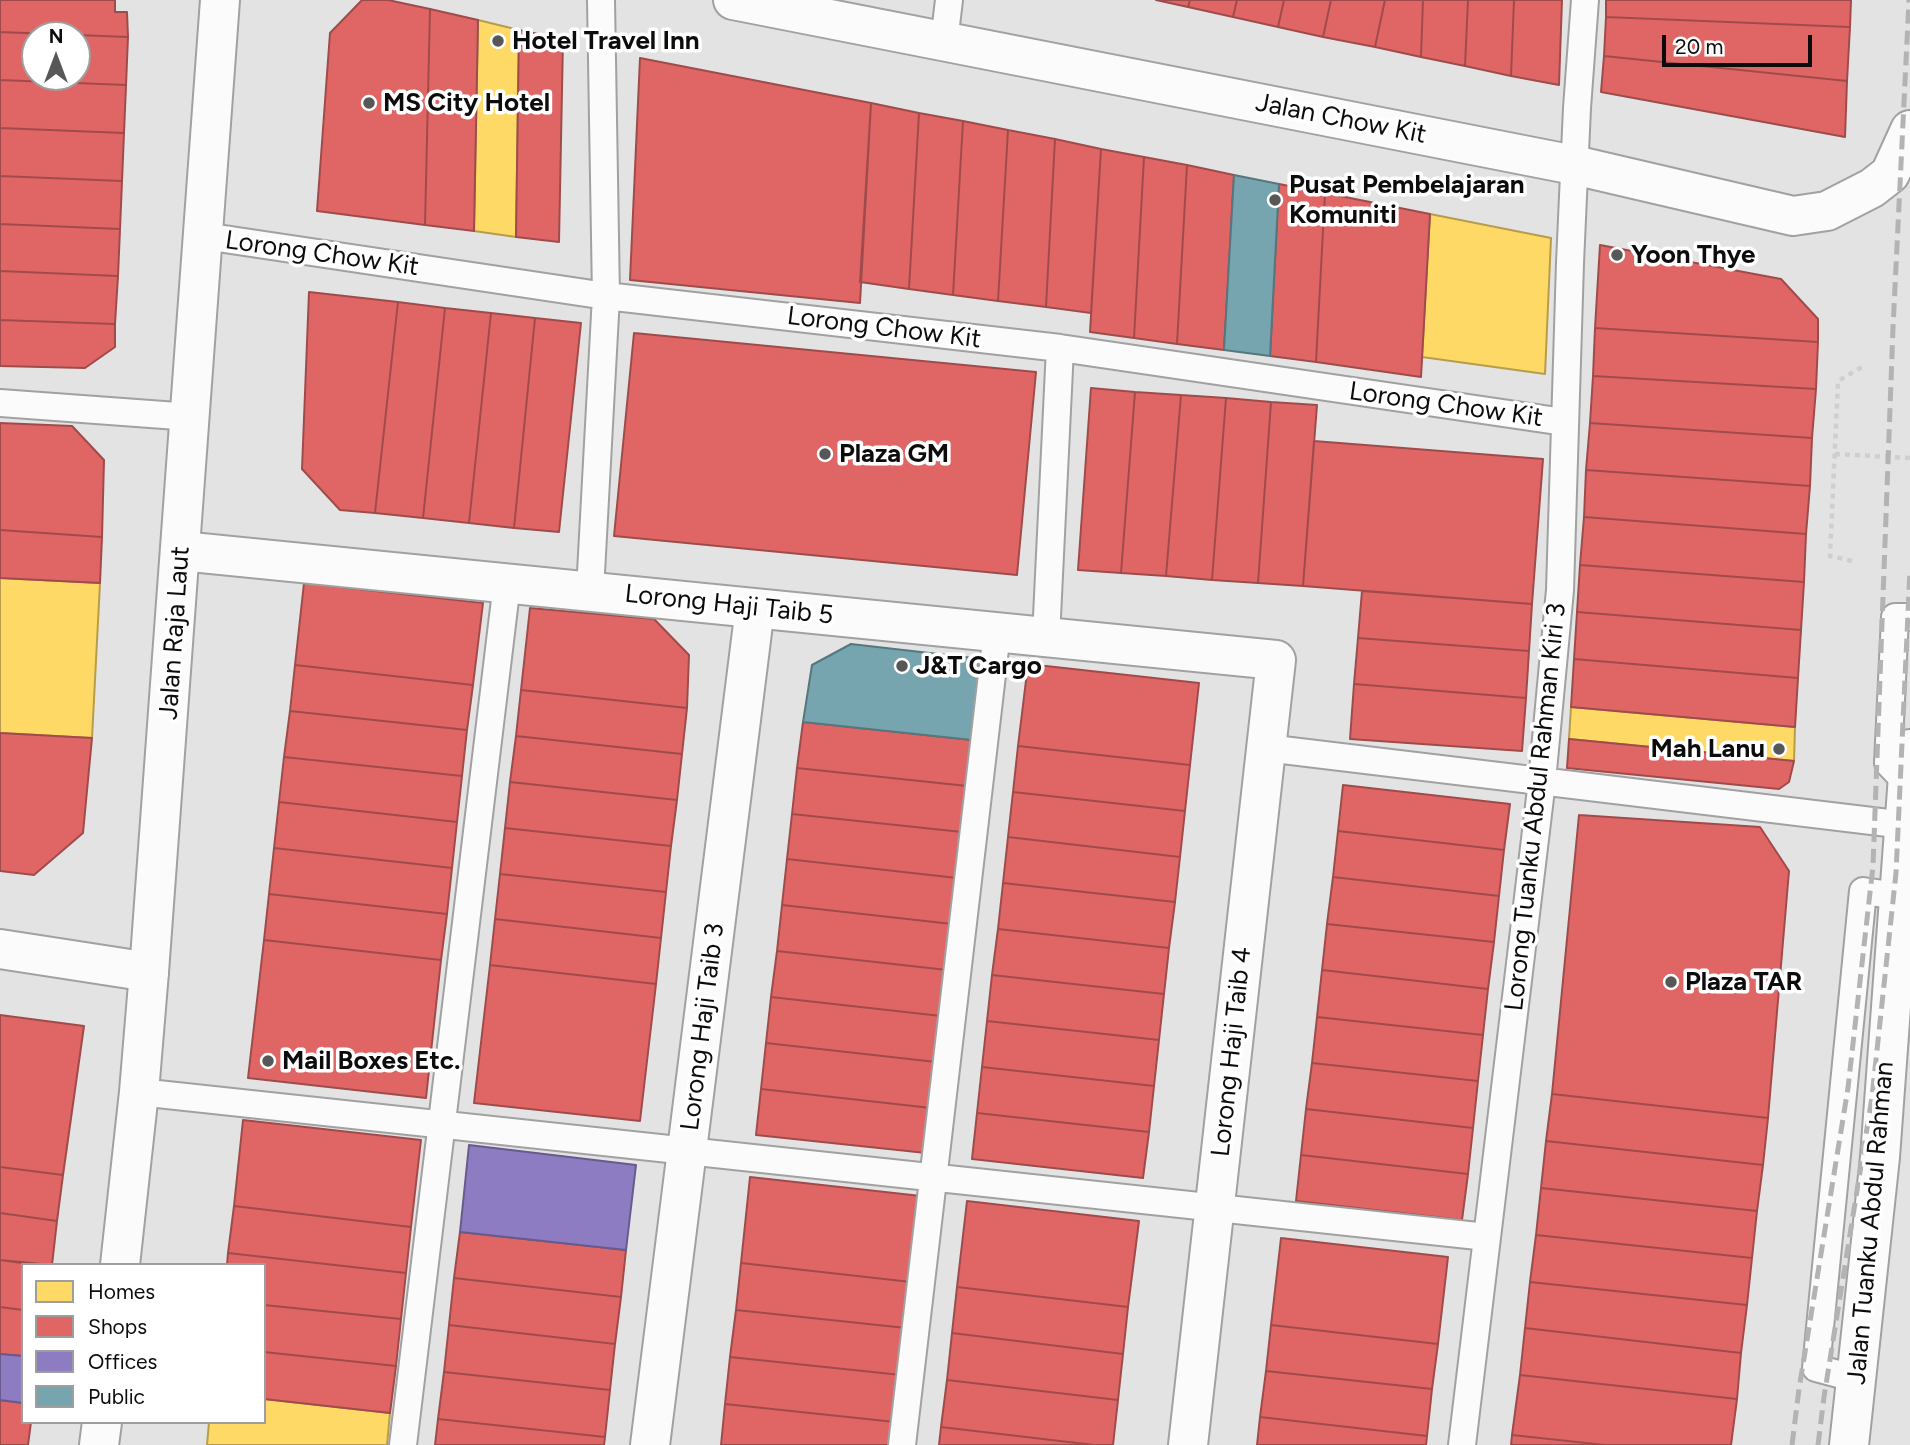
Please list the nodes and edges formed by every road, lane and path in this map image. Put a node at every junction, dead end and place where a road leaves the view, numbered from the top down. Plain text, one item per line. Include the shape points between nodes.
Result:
1 (220, 0) edge
2 (601, 0) edge
3 (733, 0) edge
4 (949, 0) edge
5 (1585, 0) edge
6 (944, 42) junction
7 (1910, 130) edge
8 (1574, 165) junction
9 (204, 236) junction
10 (606, 296) junction
11 (1060, 348) junction
12 (1862, 367) dead end
13 (0, 403) edge
14 (191, 417) junction
15 (1564, 422) junction
16 (1835, 454) junction
17 (1910, 458) edge
18 (181, 551) junction
19 (1852, 561) dead end
20 (507, 583) junction
21 (590, 592) junction
22 (755, 608) junction
23 (1910, 617) edge
24 (997, 632) junction
25 (1046, 637) junction
26 (1276, 660) joint
27 (1266, 748) junction
28 (1909, 761) edge
29 (1542, 781) junction
30 (1905, 825) junction
31 (0, 949) edge
32 (149, 972) junction
33 (139, 1092) junction
34 (442, 1125) junction
35 (687, 1151) junction
36 (933, 1178) junction
37 (1215, 1208) junction
38 (1487, 1237) junction
39 (120, 1263) edge
40 (102, 1424) edge
41 (100, 1445) edge
42 (403, 1445) edge
43 (650, 1445) edge
44 (902, 1445) edge
45 (1188, 1445) edge
46 (1462, 1445) edge
47 (1849, 1445) edge

1 - 9 street, Jalan Raja Laut
2 - 10 lane
3 - 6 street, Jalan Chow Kit
4 - 6 lane
5 - 8 lane, Lorong Tuanku Abdul Rahman Kiri 3
6 - 8 street, Jalan Chow Kit
7 - 8 street, Jalan Chow Kit via 1890,174 1872,188 1827,211 1793,216
8 - 15 lane, Lorong Tuanku Abdul Rahman Kiri 3
9 - 10 lane, Lorong Chow Kit
9 - 14 street, Jalan Raja Laut
10 - 11 lane, Lorong Chow Kit
10 - 21 lane
11 - 15 lane, Lorong Chow Kit
11 - 25 lane
12 - 16 path via 1838,381
13 - 14 lane
14 - 18 street, Jalan Raja Laut
15 - 29 lane, Lorong Tuanku Abdul Rahman Kiri 3 via 1560,590
16 - 17 path
16 - 19 path via 1830,556
18 - 20 street, Lorong Haji Taib 5
18 - 32 street, Jalan Raja Laut
20 - 21 street, Lorong Haji Taib 5
20 - 34 lane
21 - 22 street, Lorong Haji Taib 5
22 - 24 street, Lorong Haji Taib 5
22 - 35 street, Lorong Haji Taib 3
23 - 28 lane via 1895,617 1888,763
24 - 25 street, Lorong Haji Taib 5
24 - 36 lane
25 - 26 street, Lorong Haji Taib 5
26 - 27 street, Lorong Haji Taib 4
27 - 29 lane
27 - 37 street, Lorong Haji Taib 4
28 - 30 street, Jalan Tuanku Abdul Rahman
29 - 30 lane
29 - 38 lane, Lorong Tuanku Abdul Rahman Kiri 3
30 - 47 street, Jalan Tuanku Abdul Rahman via 1880,1157
31 - 32 street
32 - 33 street, Jalan Raja Laut
33 - 34 lane
33 - 39 street, Jalan Raja Laut
34 - 35 lane
34 - 42 lane
35 - 36 lane
35 - 43 street, Lorong Haji Taib 3
36 - 37 lane
36 - 44 lane
37 - 38 lane
37 - 45 street, Lorong Haji Taib 4
38 - 46 lane, Lorong Tuanku Abdul Rahman Kiri 3
40 - 41 street

